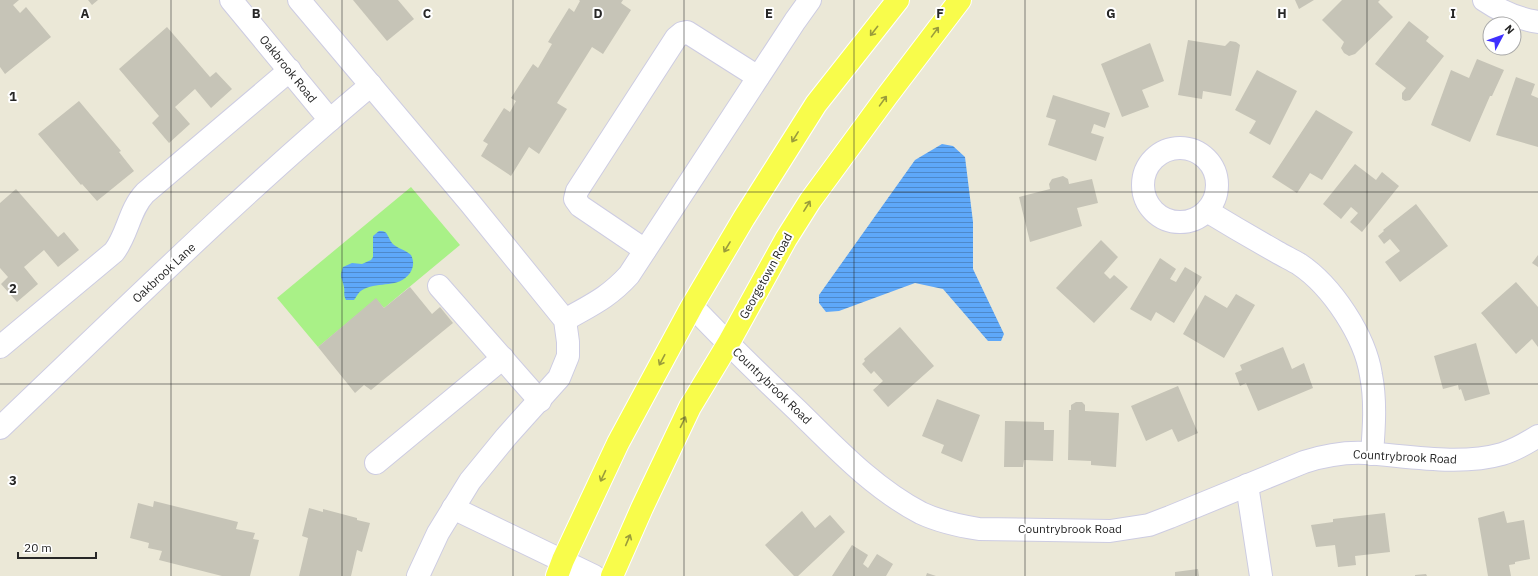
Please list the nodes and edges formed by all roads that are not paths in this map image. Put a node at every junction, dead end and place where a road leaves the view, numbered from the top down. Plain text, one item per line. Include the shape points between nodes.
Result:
1 (231, 0) edge
2 (299, 0) edge
3 (810, 0) edge
4 (898, 0) edge
5 (960, 0) edge
6 (1484, 0) edge
7 (1538, 22) edge
8 (290, 70) junction
9 (758, 77) junction
10 (372, 85) junction
11 (330, 120) junction
12 (1207, 211) dead end
13 (645, 250) junction
14 (439, 286) dead end
15 (692, 306) junction
16 (565, 320) junction
17 (728, 344) junction
18 (0, 347) edge
19 (503, 358) junction
20 (540, 401) junction
21 (0, 428) edge
22 (1538, 436) edge
23 (1372, 454) junction
24 (376, 463) dead end
25 (1247, 485) junction
26 (453, 508) junction
27 (560, 568) edge
28 (418, 576) edge
29 (594, 576) edge
30 (612, 576) edge
31 (1261, 576) edge

1 - 8 street, Oakbrook Road
2 - 10 street
3 - 9 street
4 -> 15 main road via 816,104
17 -> 5 main road, Georgetown Road via 810,201
6 - 7 street via 1505,12
8 - 11 street, Oakbrook Road
8 - 18 street via 145,193 132,211 114,252
9 - 13 street
9 - 13 street via 687,32 676,38 577,191 575,199 580,206
10 - 11 street, Oakbrook Lane
10 - 16 street
11 - 21 street, Oakbrook Lane via 210,229
12 - 23 street via 1299,264 1335,298 1355,330 1369,364 1374,426
13 - 16 street via 617,288
14 - 19 street
15 - 17 street, Countrybrook Road
15 -> 27 main road via 618,443
16 - 20 street via 568,356 559,378
17 - 25 street, Countrybrook Road via 856,468 896,498 922,513 944,521 979,529 1110,531 1149,525
30 -> 17 main road, Georgetown Road via 690,407
19 - 20 street
19 - 24 street
20 - 26 street via 490,456
22 - 23 street, Countrybrook Road via 1502,454 1482,457 1435,459
23 - 25 street, Countrybrook Road via 1346,454 1312,459
25 - 31 street
26 - 27 street
26 - 28 street
27 - 29 street

